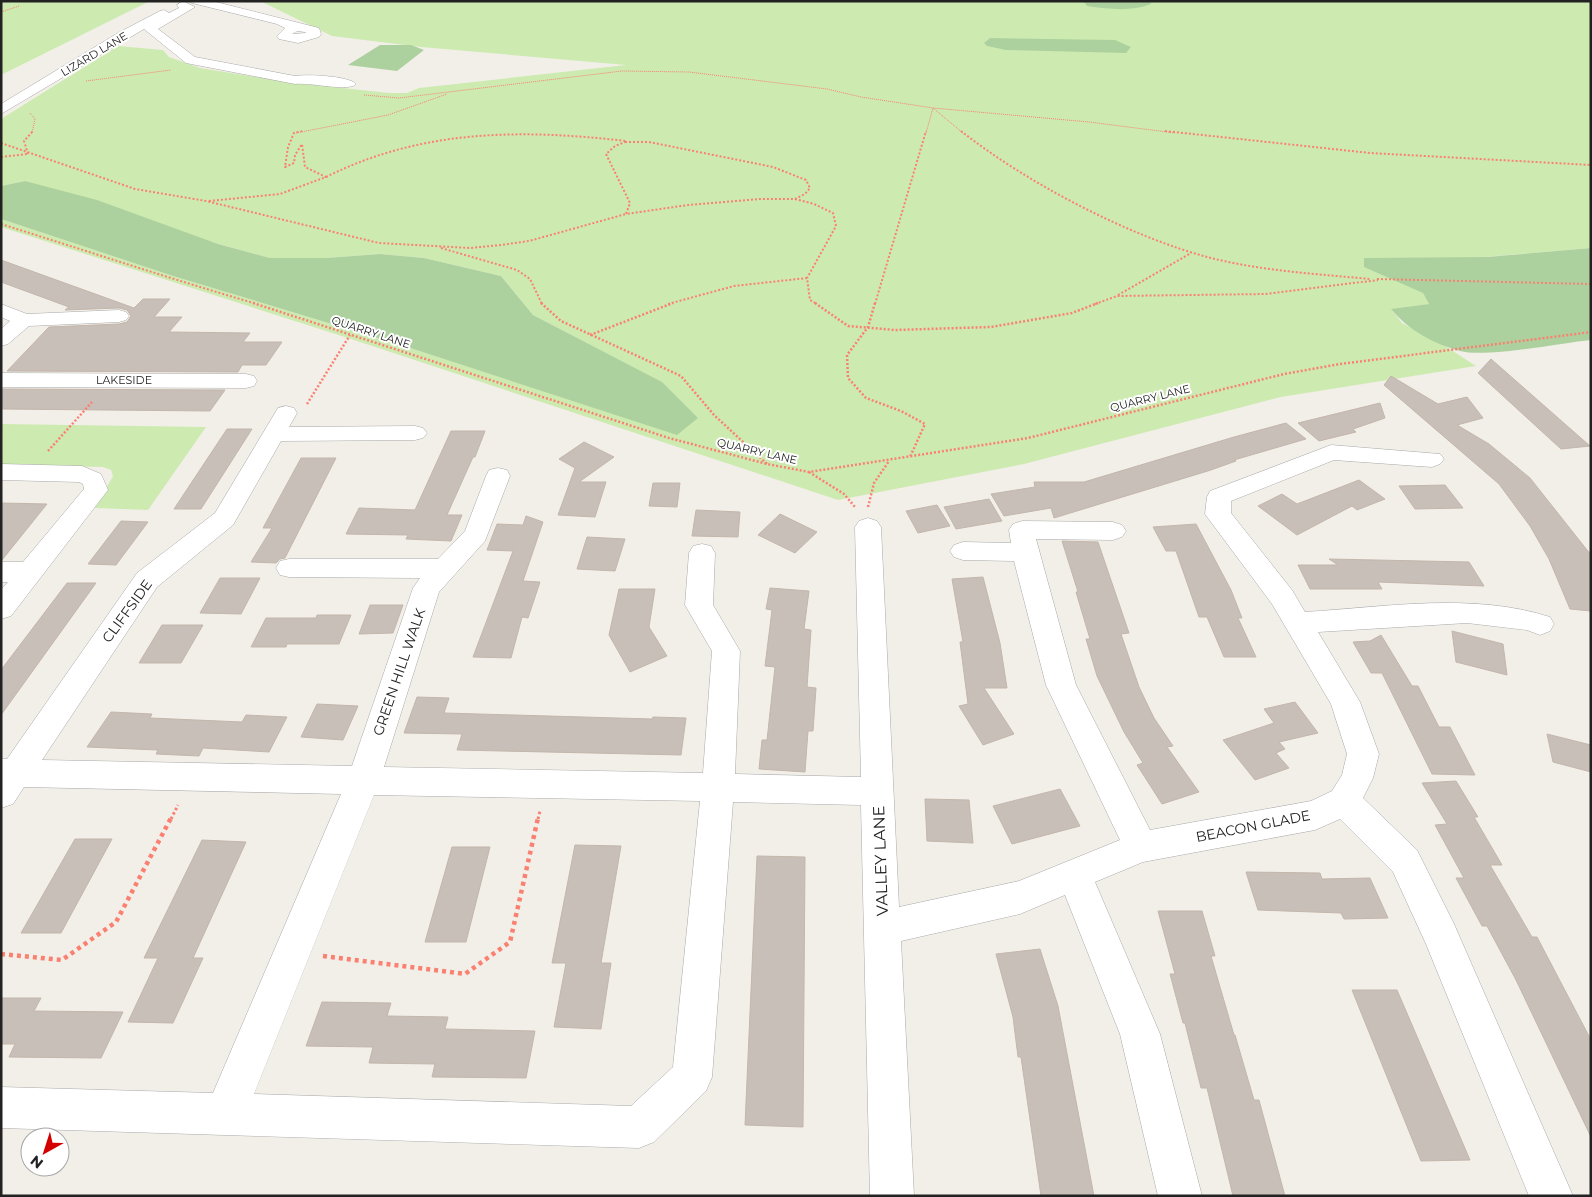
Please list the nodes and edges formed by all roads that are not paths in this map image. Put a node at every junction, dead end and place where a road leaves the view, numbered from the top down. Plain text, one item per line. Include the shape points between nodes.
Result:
1 (189, 2) edge
2 (293, 29) dead end
3 (349, 84) dead end
4 (4, 108) edge
5 (1, 310) edge
6 (119, 316) dead end
7 (24, 320) junction
8 (1, 340) edge
9 (1, 380) edge
10 (246, 381) dead end
11 (416, 433) dead end
12 (1432, 459) dead end
13 (1, 472) edge
14 (498, 476) dead end
15 (868, 527) road end
16 (1113, 531) dead end
17 (963, 551) dead end
18 (1026, 552) junction
19 (702, 553) dead end
20 (289, 568) dead end
21 (445, 569) junction
22 (1, 572) edge
23 (31, 572) junction
24 (1, 609) edge
25 (1298, 623) junction
26 (1540, 624) dead end
27 (6, 780) edge
28 (363, 780) junction
29 (718, 788) junction
30 (878, 791) junction
31 (1344, 801) junction
32 (1141, 847) junction
33 (1076, 875) junction
34 (883, 928) junction
35 (1, 1107) edge
36 (226, 1112) junction
37 (892, 1196) edge
38 (1180, 1196) edge
39 (1551, 1196) edge

1 - 2 street via 281,21
1 - 3 street via 190,7 150,29 191,60 295,80 306,78
1 - 4 street, LIZARD LANE via 122,36
5 - 7 street
6 - 7 street
7 - 8 street
9 - 10 street, LAKESIDE
11 - 27 street, CLIFFSIDE via 280,423 224,519 147,580
12 - 25 street via 1331,452 1219,497 1218,514
13 - 23 street via 82,474 95,481 96,490
14 - 21 street, GREEN HILL WALK via 476,535
15 - 30 street, VALLEY LANE
16 - 18 street via 1022,530
17 - 18 street
18 - 32 street via 1061,685
19 - 29 street via 699,605 726,651
20 - 21 street
21 - 28 street, GREEN HILL WALK via 427,588
22 - 23 street
23 - 24 street
25 - 26 street via 1467,613
25 - 31 street via 1345,702 1363,754 1357,778
27 - 28 street via 193,777
28 - 29 street
28 - 36 street, GREEN HILL WALK
29 - 30 street
29 - 36 street via 692,1077 639,1127
30 - 34 street, VALLEY LANE
31 - 32 street, BEACON GLADE via 1315,815
31 - 39 street via 1405,861 1441,936
32 - 33 street, BEACON GLADE
33 - 34 street, BEACON GLADE via 1020,897
33 - 38 street via 1140,1034
34 - 37 street, VALLEY LANE
35 - 36 street

